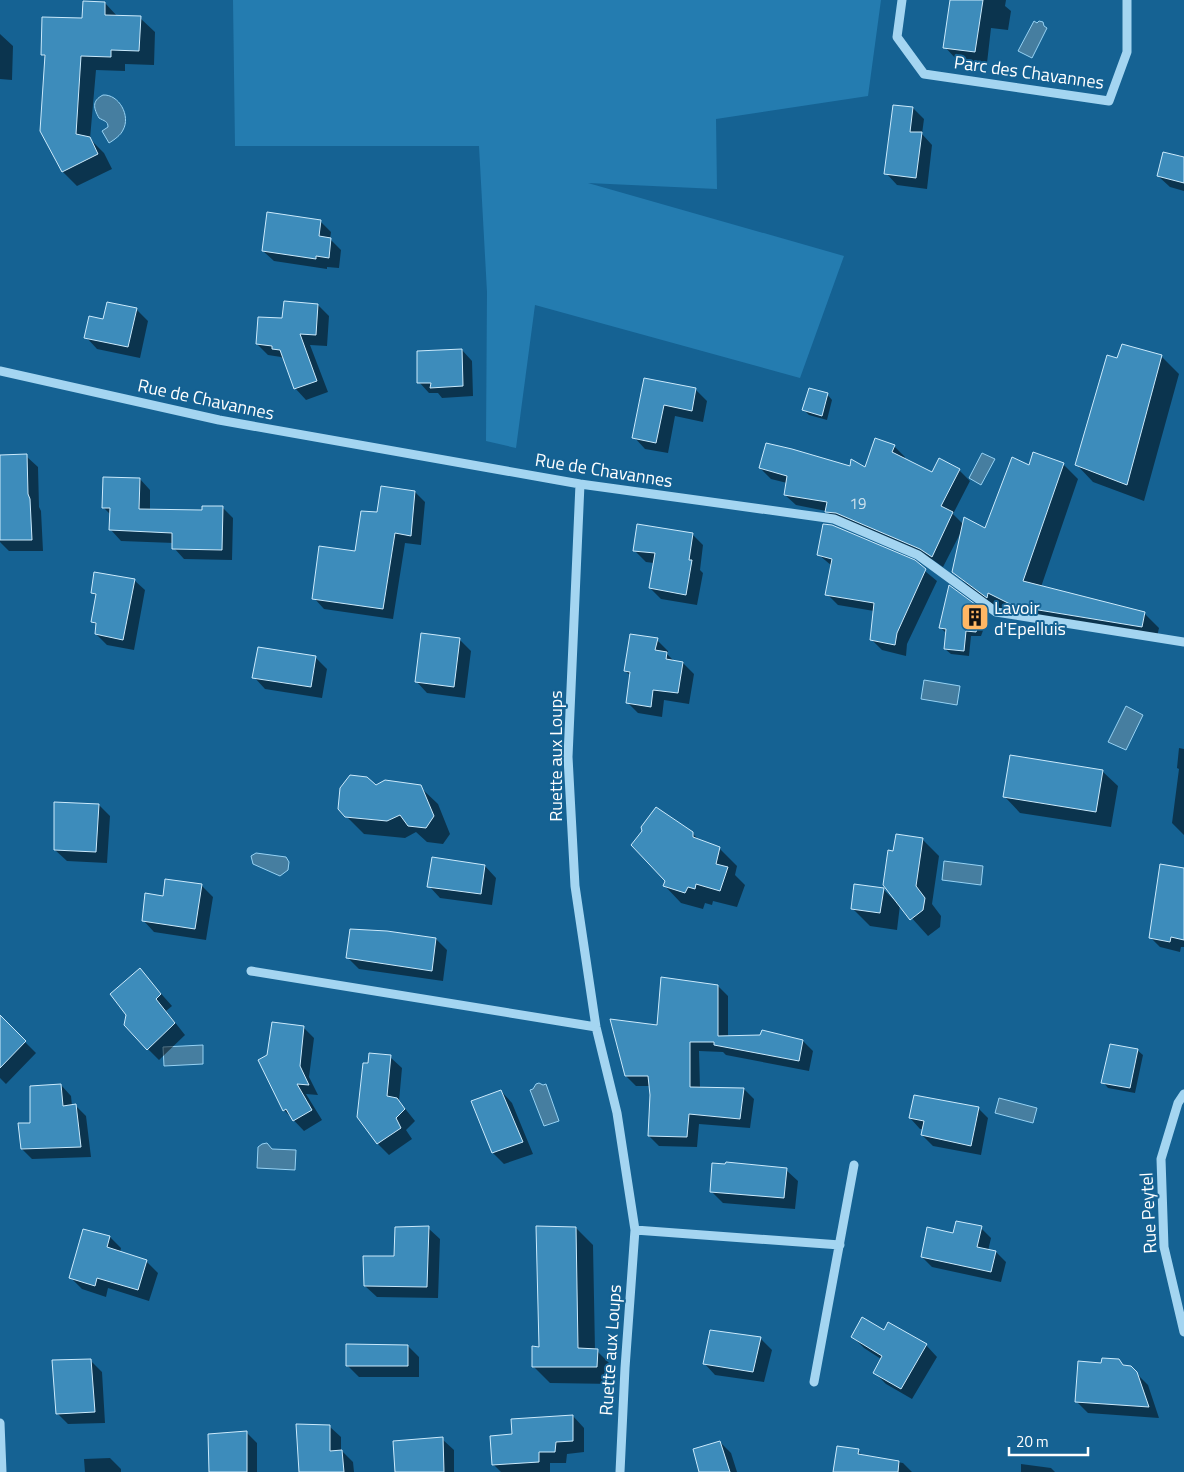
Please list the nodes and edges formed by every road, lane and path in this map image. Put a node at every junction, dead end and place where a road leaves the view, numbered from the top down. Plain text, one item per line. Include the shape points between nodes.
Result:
1 (902, 0) edge
2 (1127, 0) edge
3 (0, 371) edge
4 (580, 484) junction
5 (1184, 642) edge
6 (251, 971) dead end
7 (596, 1027) junction
8 (1184, 1094) edge
9 (854, 1165) dead end
10 (635, 1230) junction
11 (840, 1245) junction
12 (1184, 1332) edge
13 (814, 1382) dead end
14 (0, 1423) edge
15 (2, 1472) edge
16 (620, 1472) edge

1 - 2 street, Parc des Chavannes via 897,37 924,74 1109,101 1127,52
3 - 4 street, Rue de Chavannes via 219,420
4 - 5 street, Rue de Chavannes via 834,519 918,555 996,612
4 - 7 street, Ruette aux Loups via 568,757 575,886
6 - 7 street
7 - 10 street, Ruette aux Loups via 617,1113
8 - 12 street, Rue Peytel via 1178,1103 1161,1159 1164,1247
9 - 11 street
10 - 11 street
10 - 16 street, Ruette aux Loups
11 - 13 street
14 - 15 street

